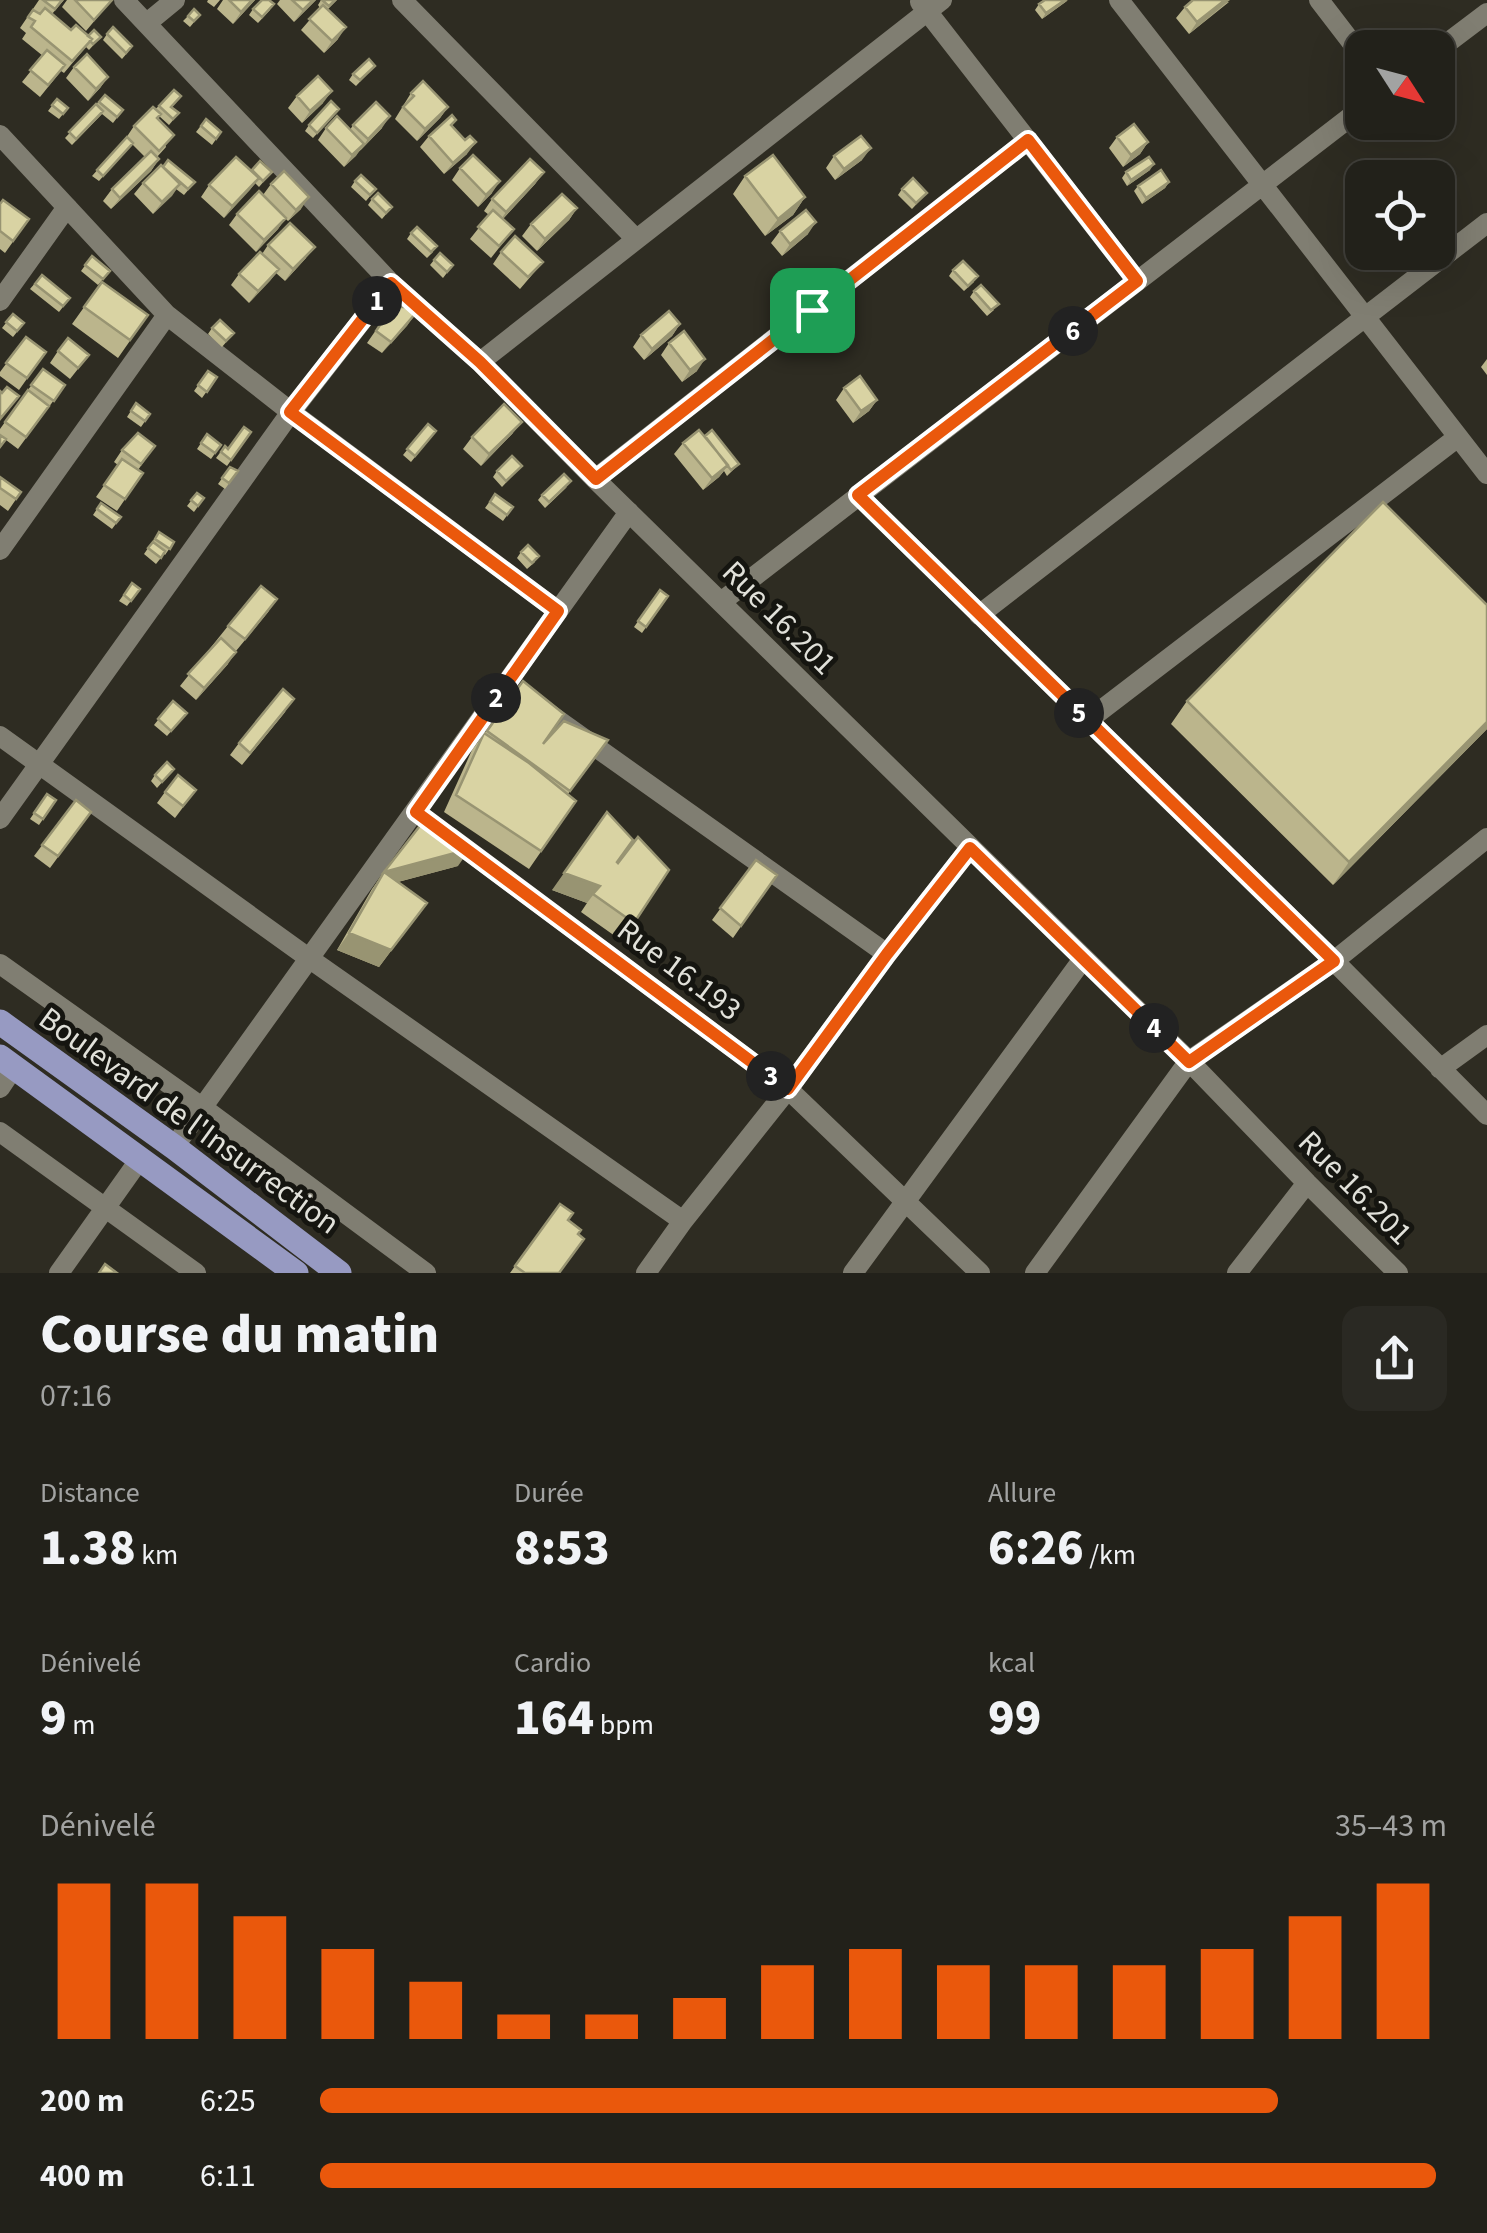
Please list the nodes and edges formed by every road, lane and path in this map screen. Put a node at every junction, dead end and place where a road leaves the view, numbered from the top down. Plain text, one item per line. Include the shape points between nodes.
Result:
1 (124, 0) edge
2 (175, 0) edge
3 (402, 0) edge
4 (1119, 0) edge
5 (1319, 0) edge
6 (929, 4) edge
7 (1487, 12) edge
8 (147, 22) junction
9 (1345, 34) edge
10 (1455, 37) edge
11 (1345, 121) edge
12 (0, 136) edge
13 (1028, 140) junction
14 (1262, 186) junction
15 (67, 207) junction
16 (1487, 224) edge
17 (636, 239) junction
18 (1137, 281) junction
19 (391, 283) junction
20 (0, 301) edge
21 (167, 315) junction
22 (1365, 318) junction
23 (480, 362) junction
24 (290, 412) junction
25 (1458, 437) junction
26 (1487, 474) edge
27 (596, 479) junction
28 (858, 495) junction
29 (629, 512) junction
30 (0, 550) edge
31 (720, 602) junction
32 (558, 611) junction
33 (979, 615) junction
34 (506, 683) junction
35 (1087, 722) junction
36 (0, 736) edge
37 (39, 764) junction
38 (416, 812) junction
39 (0, 819) edge
40 (1487, 838) edge
41 (970, 848) junction
42 (887, 954) junction
43 (310, 959) junction
44 (1083, 959) junction
45 (1334, 961) junction
46 (0, 964) edge
47 (0, 1022) edge
48 (1487, 1034) edge
49 (1189, 1062) junction
50 (1440, 1069) junction
51 (5, 1071) edge
52 (788, 1089) junction
53 (203, 1108) junction
54 (1487, 1115) edge
55 (0, 1132) edge
56 (174, 1147) junction
57 (140, 1158) junction
58 (1307, 1183) junction
59 (906, 1201) junction
60 (106, 1208) junction
61 (683, 1221) junction
62 (58, 1273) edge
63 (196, 1273) edge
64 (296, 1273) edge
65 (340, 1273) edge
66 (426, 1273) edge
67 (646, 1273) edge
68 (852, 1273) edge
69 (980, 1273) edge
70 (1035, 1273) edge
71 (1237, 1273) edge
72 (1398, 1273) edge

1 - 8 street, Rue 16.201
2 - 8 street
3 - 17 street
4 - 14 street
5 - 9 street
6 - 13 street
6 - 17 street
7 - 10 street
8 - 19 street, Rue 16.201
11 - 14 street
12 - 15 street
13 - 18 street
13 - 27 street
14 - 18 street
14 - 22 street
15 - 20 street
15 - 21 street
16 - 22 street
17 - 23 street
18 - 28 street
19 - 23 street, Rue 16.201
19 - 24 street
21 - 24 street
21 - 30 street
22 - 25 street
22 - 33 street
23 - 27 street, Rue 16.201
24 - 32 street
24 - 37 street
25 - 26 street
25 - 35 street
27 - 29 street, Rue 16.201
28 - 31 street
28 - 33 street
29 - 31 street, Rue 16.201
29 - 32 street
31 - 41 street, Rue 16.201
32 - 34 street
33 - 35 street
34 - 38 street
34 - 42 street
35 - 45 street
36 - 37 street
37 - 39 street
37 - 43 street
38 - 43 street
38 - 52 street, Rue 16.193
40 - 45 street
41 - 42 street
41 - 44 street, Rue 16.201
42 - 52 street
43 - 53 street
43 - 61 street
44 - 49 street, Rue 16.201
44 - 59 street
45 - 49 street
45 - 50 street
46 - 53 street
47 - 56 main road, Boulevard de l'Insurrection
48 - 50 street
49 - 58 street, Rue 16.201
49 - 70 street
50 - 54 street
51 - 57 main road, Boulevard de l'Insurrection
52 - 59 street, Rue 16.193
52 - 61 street
53 - 56 street
53 - 66 street
55 - 60 street
56 - 65 main road, Boulevard de l'Insurrection
57 - 60 street
57 - 64 main road, Boulevard de l'Insurrection
58 - 71 street
58 - 72 street, Rue 16.201
59 - 68 street
59 - 69 street, Rue 16.193
60 - 62 street
60 - 63 street
61 - 67 street

